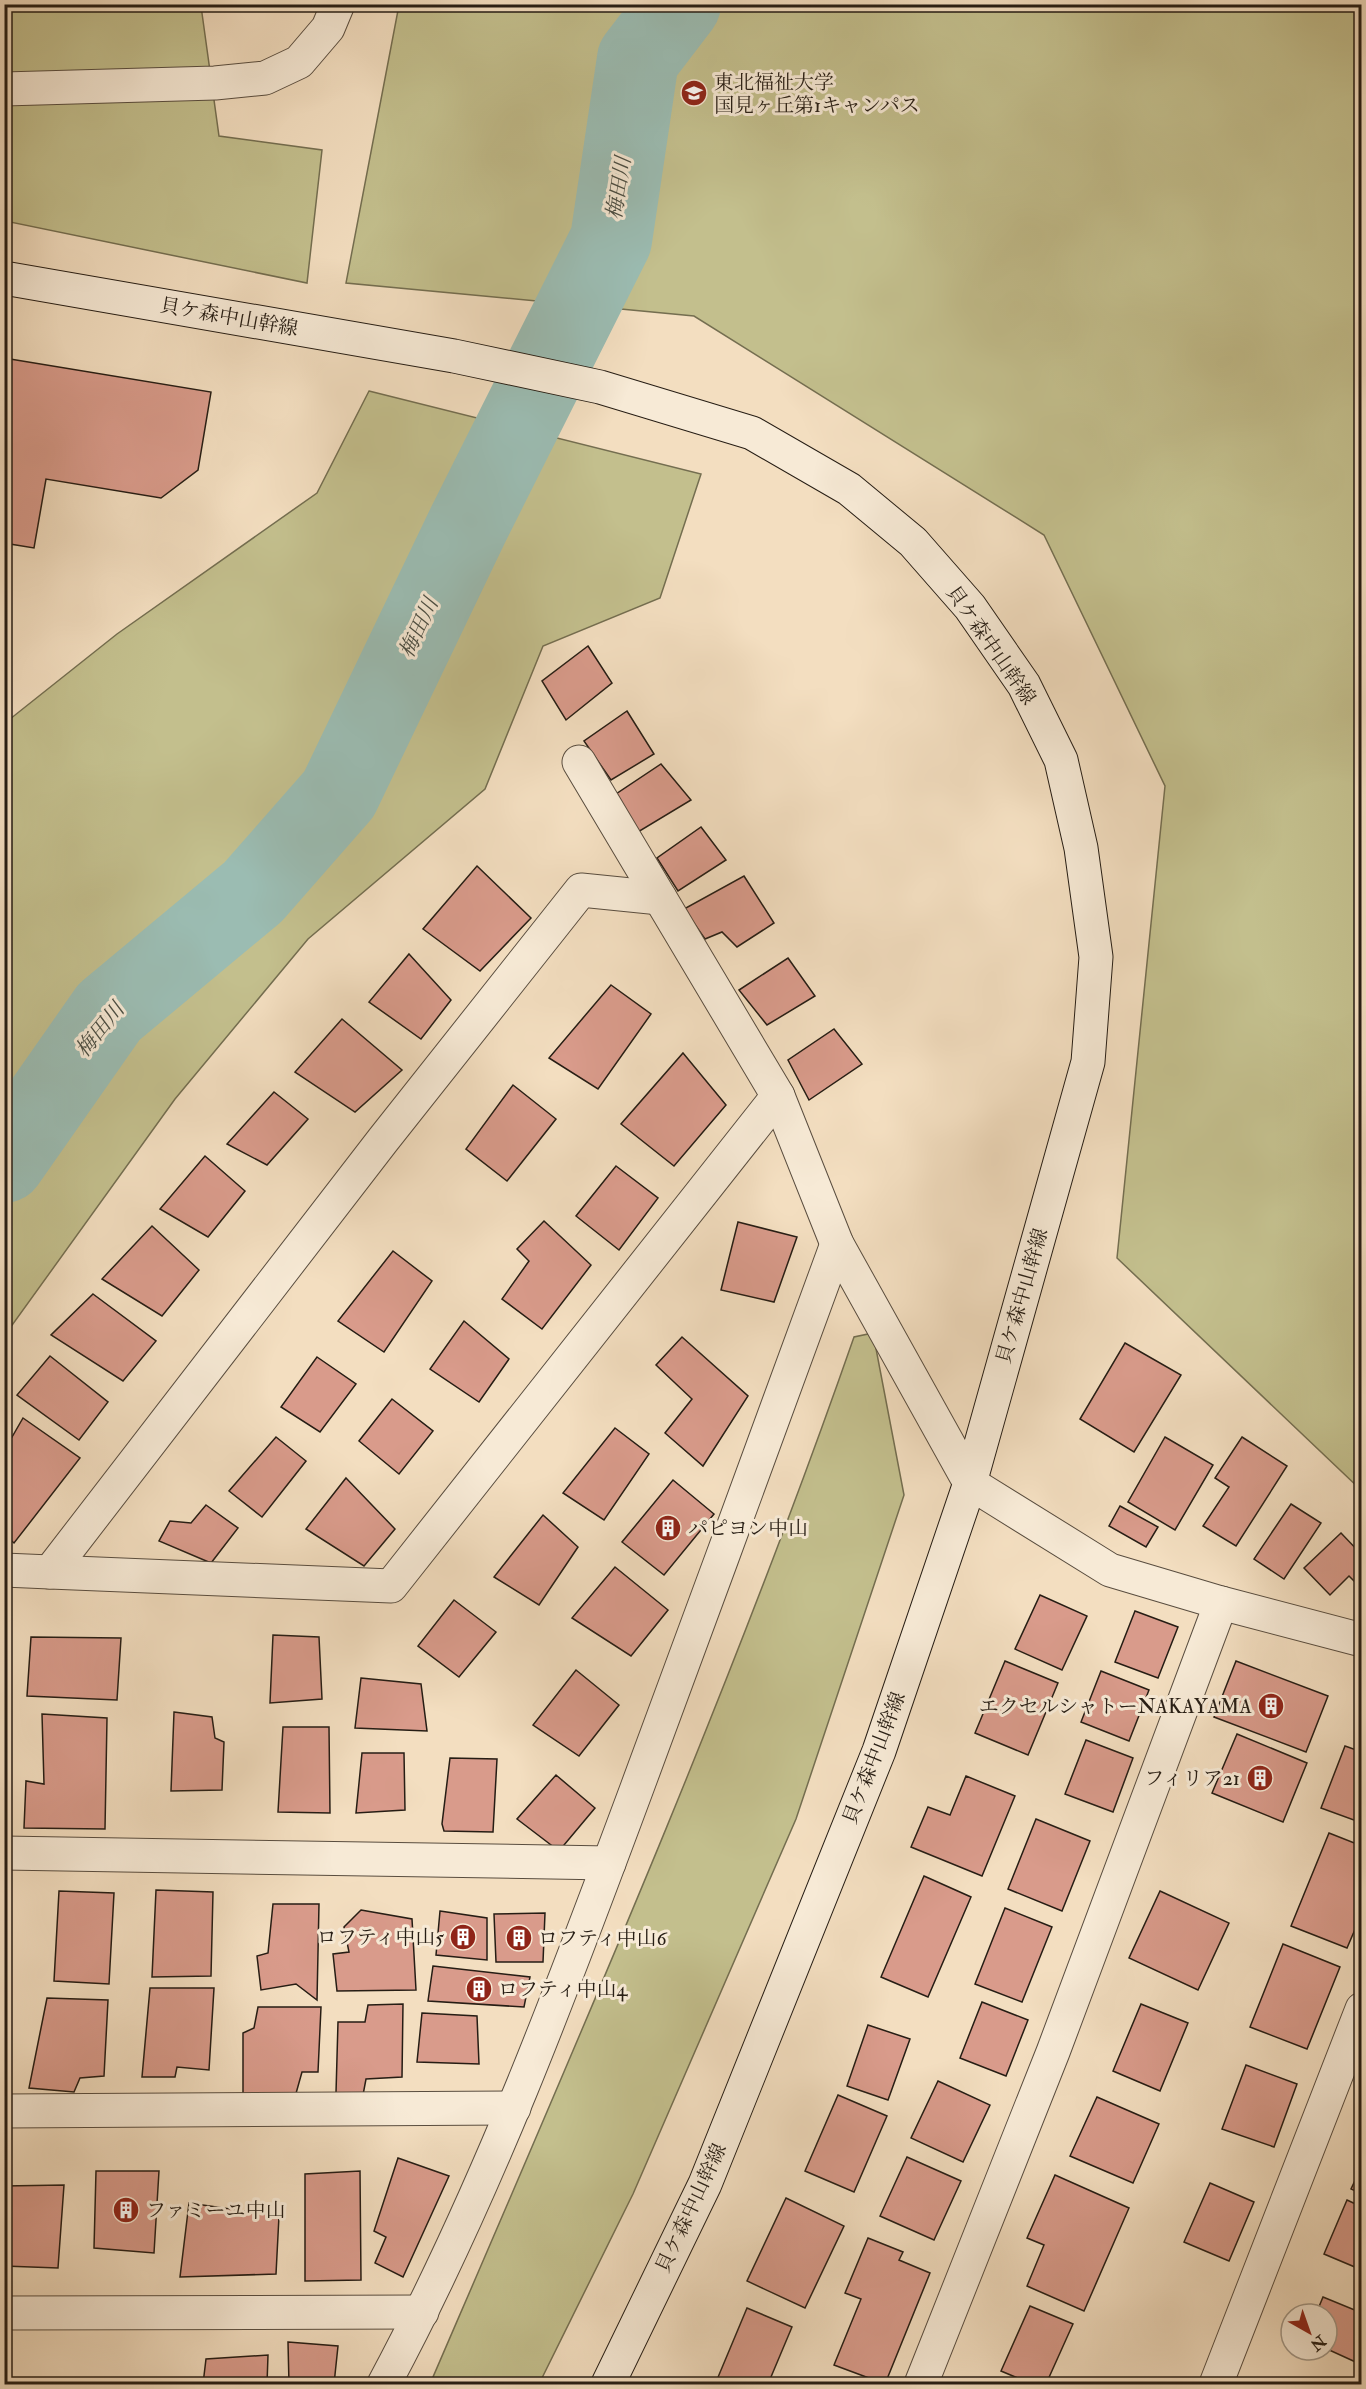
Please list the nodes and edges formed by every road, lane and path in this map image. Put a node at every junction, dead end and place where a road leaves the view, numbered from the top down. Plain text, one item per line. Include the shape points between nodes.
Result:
1 (338, 4) edge
2 (4, 89) edge
3 (4, 278) edge
4 (579, 762) dead end
5 (660, 898) junction
6 (778, 1096) junction
7 (837, 1244) junction
8 (970, 1483) junction
9 (4, 1570) edge
10 (50, 1572) junction
11 (1221, 1603) junction
12 (1362, 1640) edge
13 (4, 1853) edge
14 (609, 1863) junction
15 (1362, 2009) edge
16 (514, 2108) junction
17 (4, 2111) edge
18 (422, 2312) junction
19 (4, 2313) edge
20 (384, 2385) edge
21 (608, 2385) edge
22 (921, 2385) edge
23 (1216, 2385) edge

1 - 2 street via 328,28 299,62 265,78
3 - 8 street, 貝ケ森中山幹線 via 454,356 600,387 752,433 849,489 913,542 970,607 1024,685 1061,760 1081,848 1096,957 1088,1062
4 - 5 street
5 - 6 street
5 - 10 street via 580,890
6 - 7 street
6 - 10 street via 391,1586
7 - 8 street
7 - 14 street
8 - 11 street via 1110,1570
8 - 21 street, 貝ケ森中山幹線 via 861,1796 705,2184
9 - 10 street
11 - 12 street
11 - 22 street via 1053,2052
13 - 14 street
14 - 16 street
15 - 23 street
16 - 17 street
16 - 18 street
18 - 19 street
18 - 20 street

